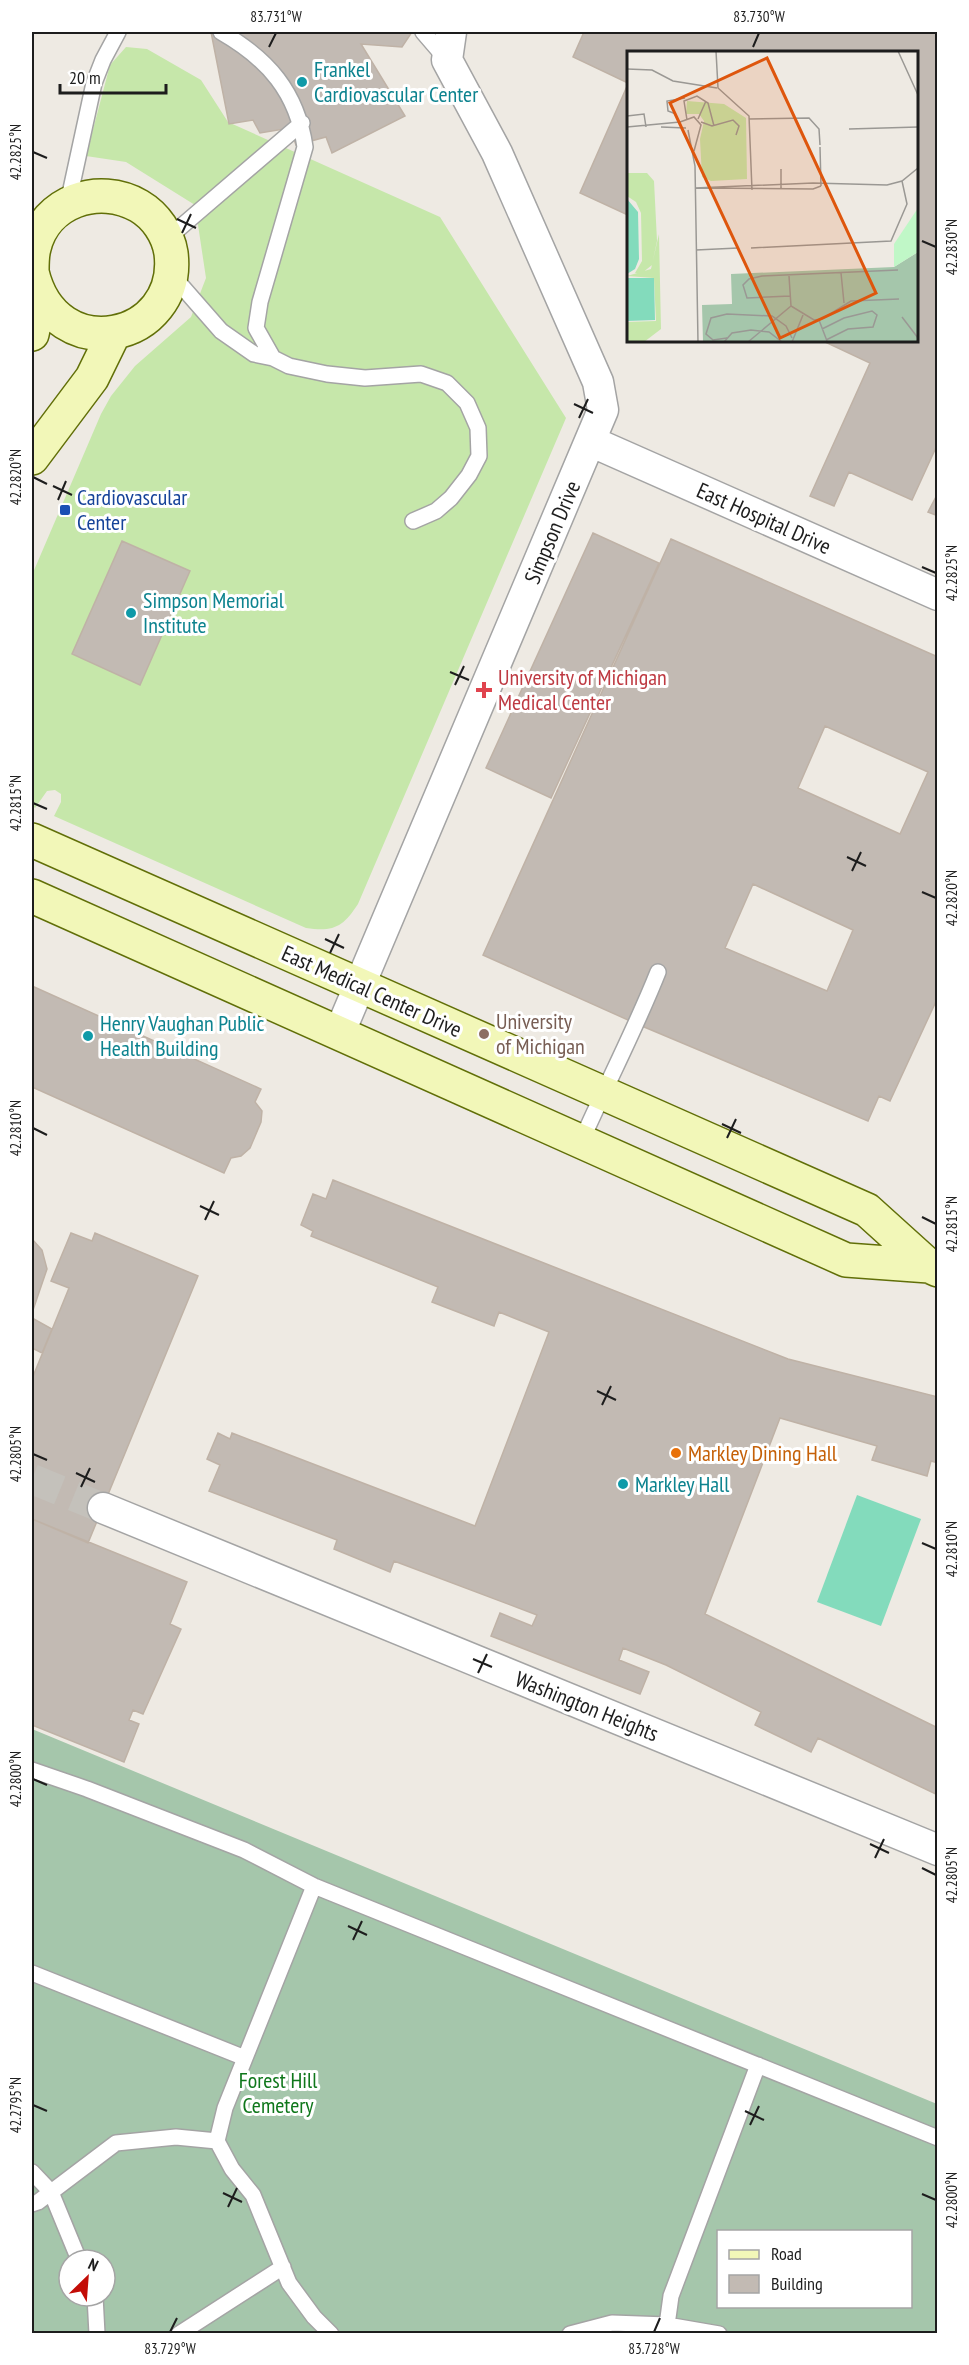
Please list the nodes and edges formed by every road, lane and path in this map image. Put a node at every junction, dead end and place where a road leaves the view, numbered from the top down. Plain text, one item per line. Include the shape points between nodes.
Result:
1 (118, 32) edge
2 (221, 32) edge
3 (423, 32) edge
4 (451, 32) edge
5 (447, 60) junction
6 (302, 123) junction
7 (54, 204) edge
8 (169, 237) junction
9 (171, 274) junction
10 (34, 279) edge
11 (114, 333) junction
12 (32, 334) edge
13 (273, 358) junction
14 (590, 441) junction
15 (32, 458) edge
16 (413, 521) dead end
17 (938, 595) edge
18 (32, 840) edge
19 (32, 896) edge
20 (658, 972) dead end
21 (360, 985) junction
22 (339, 1034) junction
23 (602, 1093) junction
24 (581, 1142) junction
25 (935, 1261) edge
26 (103, 1508) tunnel mouth
27 (32, 1770) edge
28 (938, 1850) edge
29 (314, 1887) junction
30 (32, 1973) edge
31 (245, 2058) junction
32 (758, 2065) junction
33 (938, 2138) edge
34 (217, 2141) junction
35 (32, 2172) edge
36 (51, 2192) junction
37 (32, 2204) edge
38 (74, 2248) edge
39 (283, 2267) junction
40 (96, 2308) edge
41 (668, 2325) junction
42 (97, 2334) edge
43 (179, 2334) edge
44 (331, 2334) edge
45 (570, 2334) edge
46 (719, 2334) edge

1 - 7 lane via 94,83
2 - 6 lane via 265,63 286,89
3 - 5 lane
4 - 5 street
5 - 14 street, Simpson Drive via 497,153 598,382 603,410
6 - 8 lane
6 - 13 lane via 305,147 256,327
7 - 8 street via 99,194 123,198 141,207
7 - 10 street via 34,247
8 - 9 street
9 - 11 street via 156,309 138,325
9 - 13 lane via 221,331 254,354
10 - 11 street via 49,311 67,326 91,334
10 - 12 street
11 - 15 street via 92,378
13 - 16 lane via 289,366 327,374 365,378 421,374 447,383 466,403 478,429 478,456 451,498 436,511
14 - 17 street, East Hospital Drive
14 - 21 street, Simpson Drive
18 - 21 street, East Medical Center Drive
19 - 22 street, East Medical Center Drive
20 - 23 lane
21 - 22 street, Simpson Drive
21 - 23 street, East Medical Center Drive
22 - 24 street, East Medical Center Drive
23 - 24 lane
23 - 25 street, East Medical Center Drive via 867,1210
24 - 25 street, East Medical Center Drive via 846,1260
26 - 28 street, Washington Heights
27 - 29 lane via 244,1850
29 - 31 lane
29 - 32 lane
30 - 31 lane
31 - 34 lane
32 - 33 lane
32 - 41 lane via 671,2296
34 - 36 lane via 176,2137 116,2143
34 - 39 lane via 232,2169 254,2195
35 - 36 lane
36 - 37 lane
36 - 38 lane
39 - 43 lane
39 - 44 lane via 289,2283
40 - 42 lane
41 - 45 lane via 612,2323
41 - 46 lane

